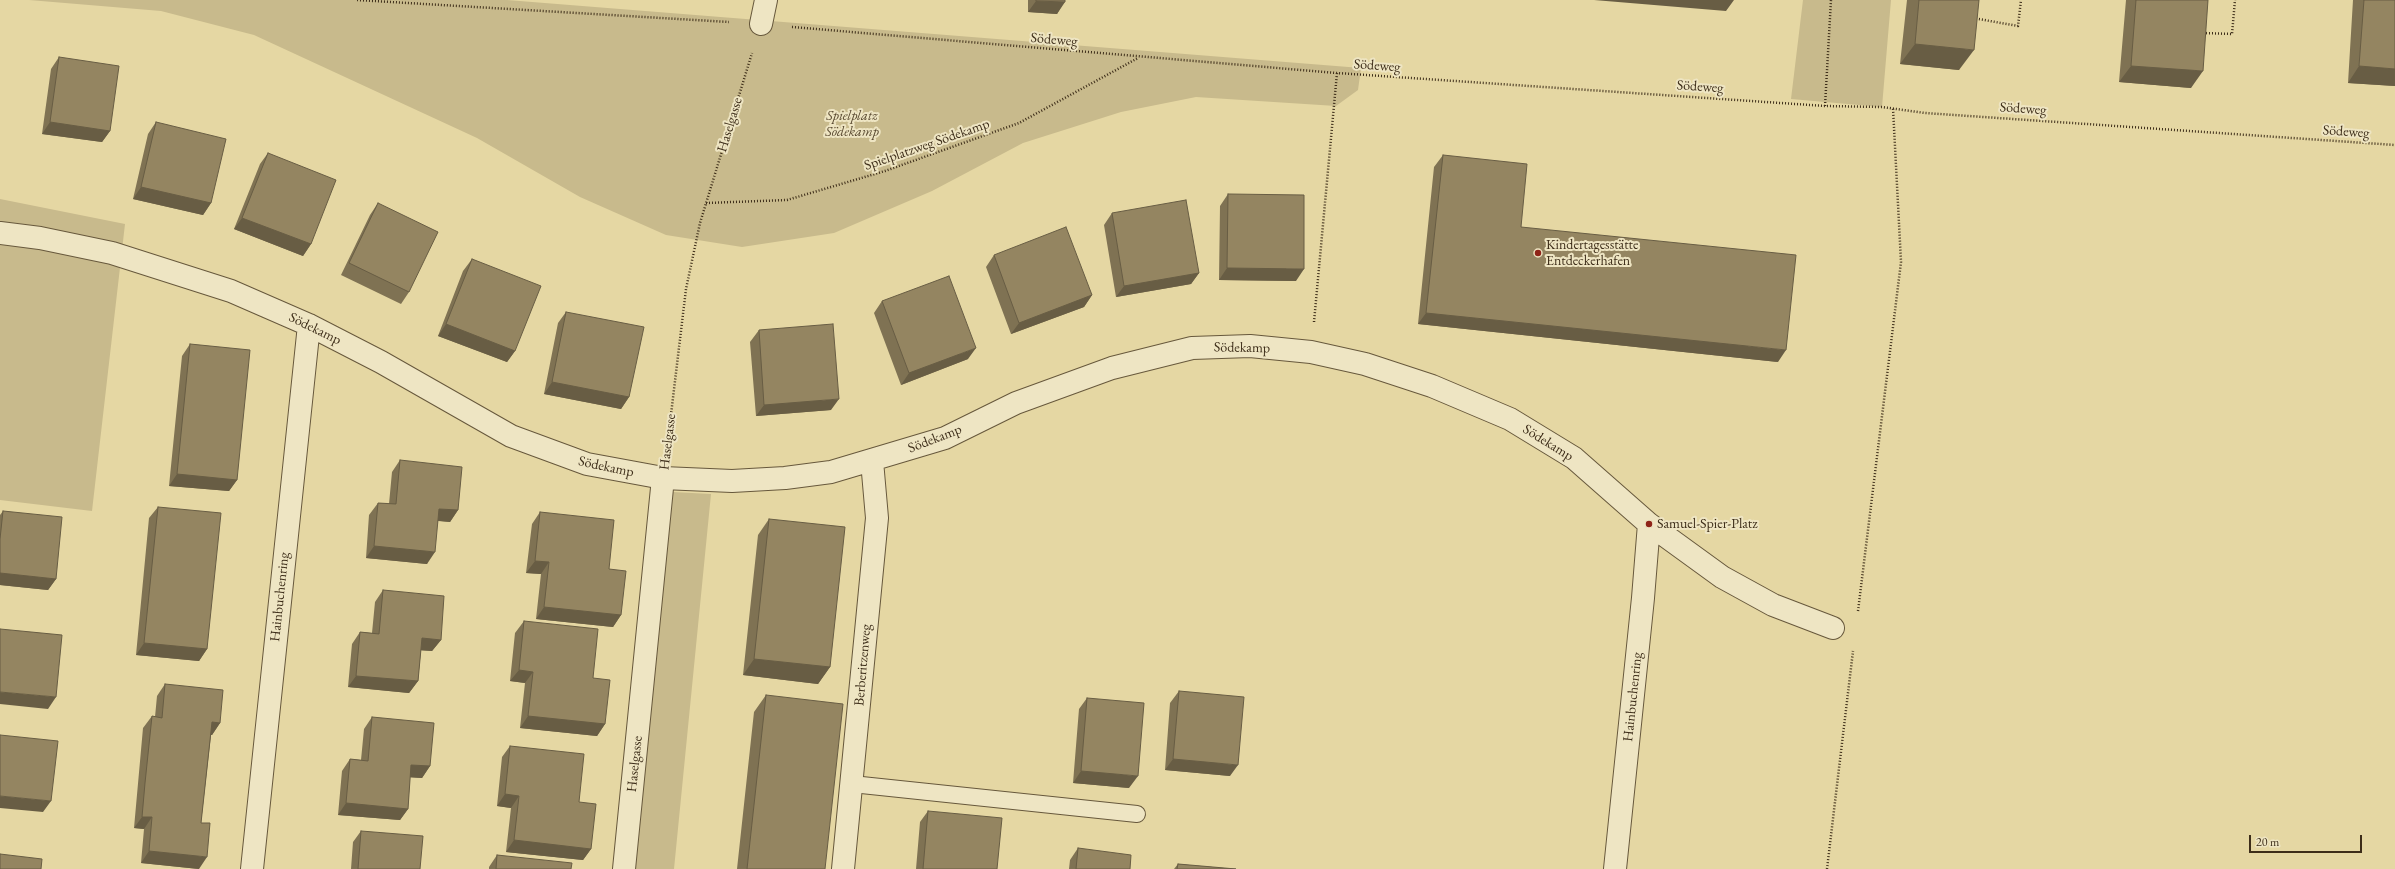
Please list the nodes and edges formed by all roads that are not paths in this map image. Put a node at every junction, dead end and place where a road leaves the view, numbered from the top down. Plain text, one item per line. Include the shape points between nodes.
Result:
1 (766, 0) edge
2 (761, 24) road end
3 (0, 233) edge
4 (309, 325) junction
5 (872, 461) junction
6 (663, 478) junction
7 (1649, 524) junction
8 (1833, 628) dead end
9 (852, 784) junction
10 (1137, 814) dead end
11 (252, 869) edge
12 (624, 869) edge
13 (843, 869) edge
14 (1615, 869) edge

1 - 2 street
3 - 4 street, Södekamp via 40,238 112,253 175,271 231,291
4 - 6 street, Södekamp via 381,362 511,436 587,464
4 - 11 street, Hainbuchenring
5 - 6 street, Södekamp via 831,472 785,478 732,481
5 - 7 street, Södekamp via 945,438 1023,401 1112,368 1192,348 1250,346 1311,352 1365,364 1432,386 1510,419 1574,458
5 - 9 street, Berberitzenweg via 877,518
6 - 12 street, Haselgasse
7 - 8 street, Södekamp via 1722,577 1773,605
7 - 14 street, Hainbuchenring
9 - 10 lane
9 - 13 street, Berberitzenweg

